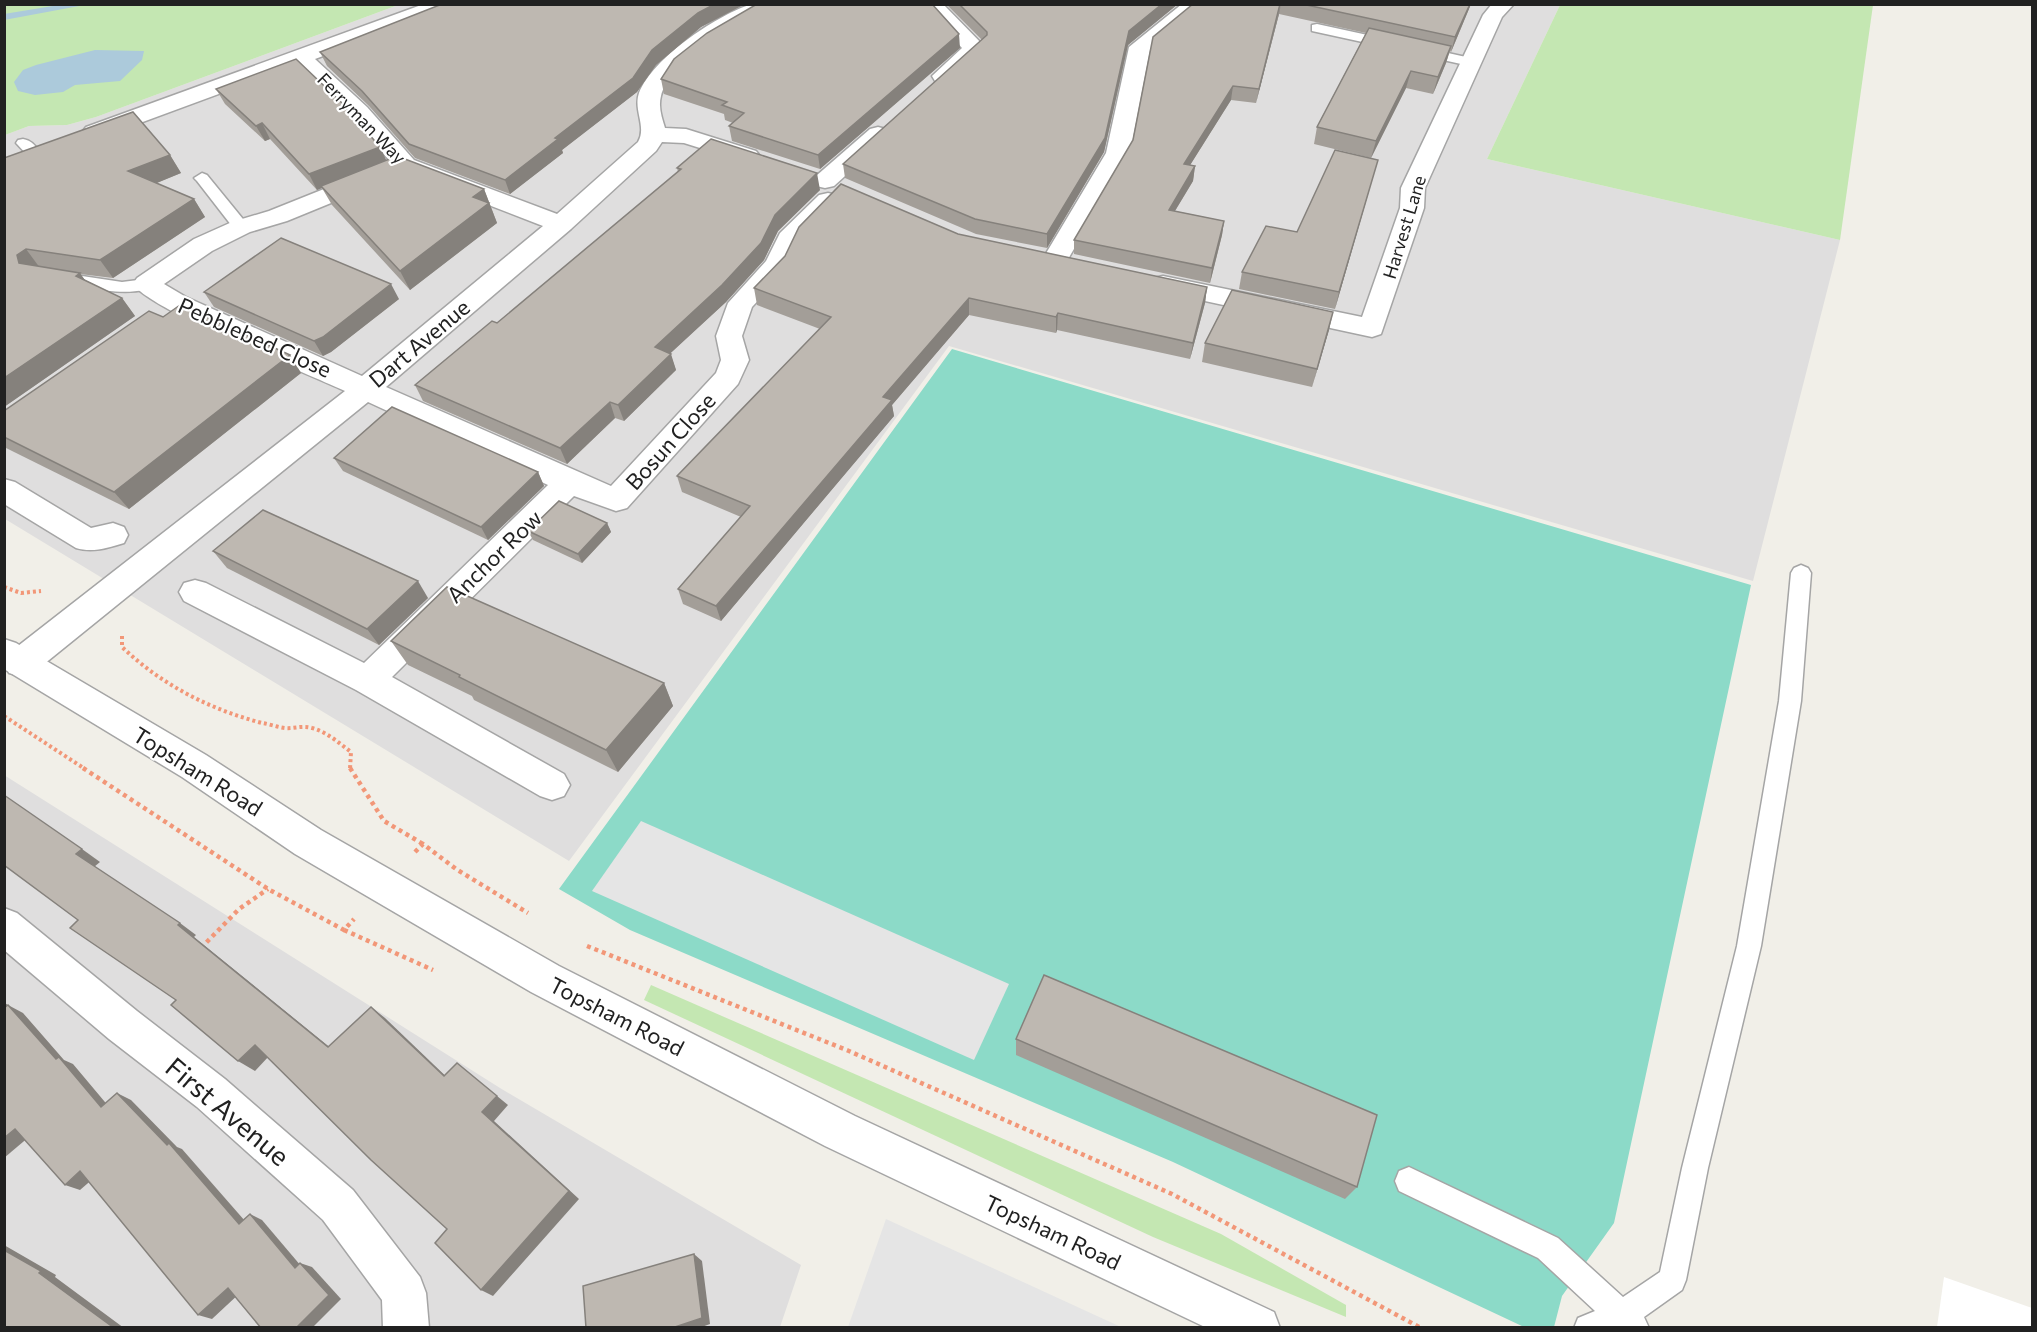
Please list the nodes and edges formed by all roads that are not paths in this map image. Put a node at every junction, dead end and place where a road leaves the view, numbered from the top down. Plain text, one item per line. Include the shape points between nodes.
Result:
1 (445, 4) edge
2 (771, 4) edge
3 (931, 4) edge
4 (1196, 4) edge
5 (1504, 4) edge
6 (1317, 28) edge
7 (301, 57) junction
8 (1470, 62) junction
9 (931, 87) edge
10 (896, 118) edge
11 (654, 135) junction
12 (76, 138) edge
13 (55, 146) edge
14 (24, 153) edge
15 (772, 164) edge
16 (406, 165) junction
17 (202, 178) dead end
18 (562, 224) junction
19 (241, 226) junction
20 (1054, 261) edge
21 (40, 275) edge
22 (1143, 280) edge
23 (146, 284) junction
24 (366, 388) junction
25 (569, 482) junction
26 (4, 490) edge
27 (113, 535) dead end
28 (1800, 573) dead end
29 (195, 592) dead end
30 (13, 657) edge
31 (368, 680) junction
32 (552, 785) dead end
33 (4, 926) edge
34 (1409, 1181) dead end
35 (1628, 1322) edge
36 (406, 1328) edge
37 (1258, 1328) edge
38 (1588, 1328) edge

1 - 7 street, Ferryman Way
2 - 11 street via 704,39 684,53 655,84 649,110
3 - 9 street via 975,48
4 - 20 street via 1140,47 1118,153
5 - 8 street, Harvest Lane via 1493,15
6 - 8 lane
7 - 12 street, Ferryman Way
7 - 16 street, Ferryman Way via 359,112
8 - 22 street, Harvest Lane via 1413,188 1412,208 1372,328
10 - 25 street, Bosun Close via 830,184 789,239 777,265 741,303 729,336 735,360 728,377 616,500
11 - 15 street via 686,136
11 - 18 street, Dart Avenue via 648,146
13 - 14 street
16 - 18 street, Ferryman Way
16 - 19 street, Pebblebed Close via 278,216
17 - 19 lane
18 - 24 street, Dart Avenue
19 - 23 street, Pebblebed Close via 203,245
21 - 23 lane via 122,287
23 - 24 street, Pebblebed Close via 167,310
24 - 25 street, Bosun Close
24 - 30 street, Dart Avenue via 97,603
25 - 31 street, Anchor Row
26 - 27 street via 87,540
28 - 35 lane via 1790,701 1749,946 1672,1280
29 - 31 street
30 - 37 street, Topsham Road via 194,766 308,842 545,979 840,1131
31 - 32 street
33 - 36 street, First Avenue via 211,1093 338,1205 404,1293
34 - 35 lane via 1548,1248
35 - 38 lane

